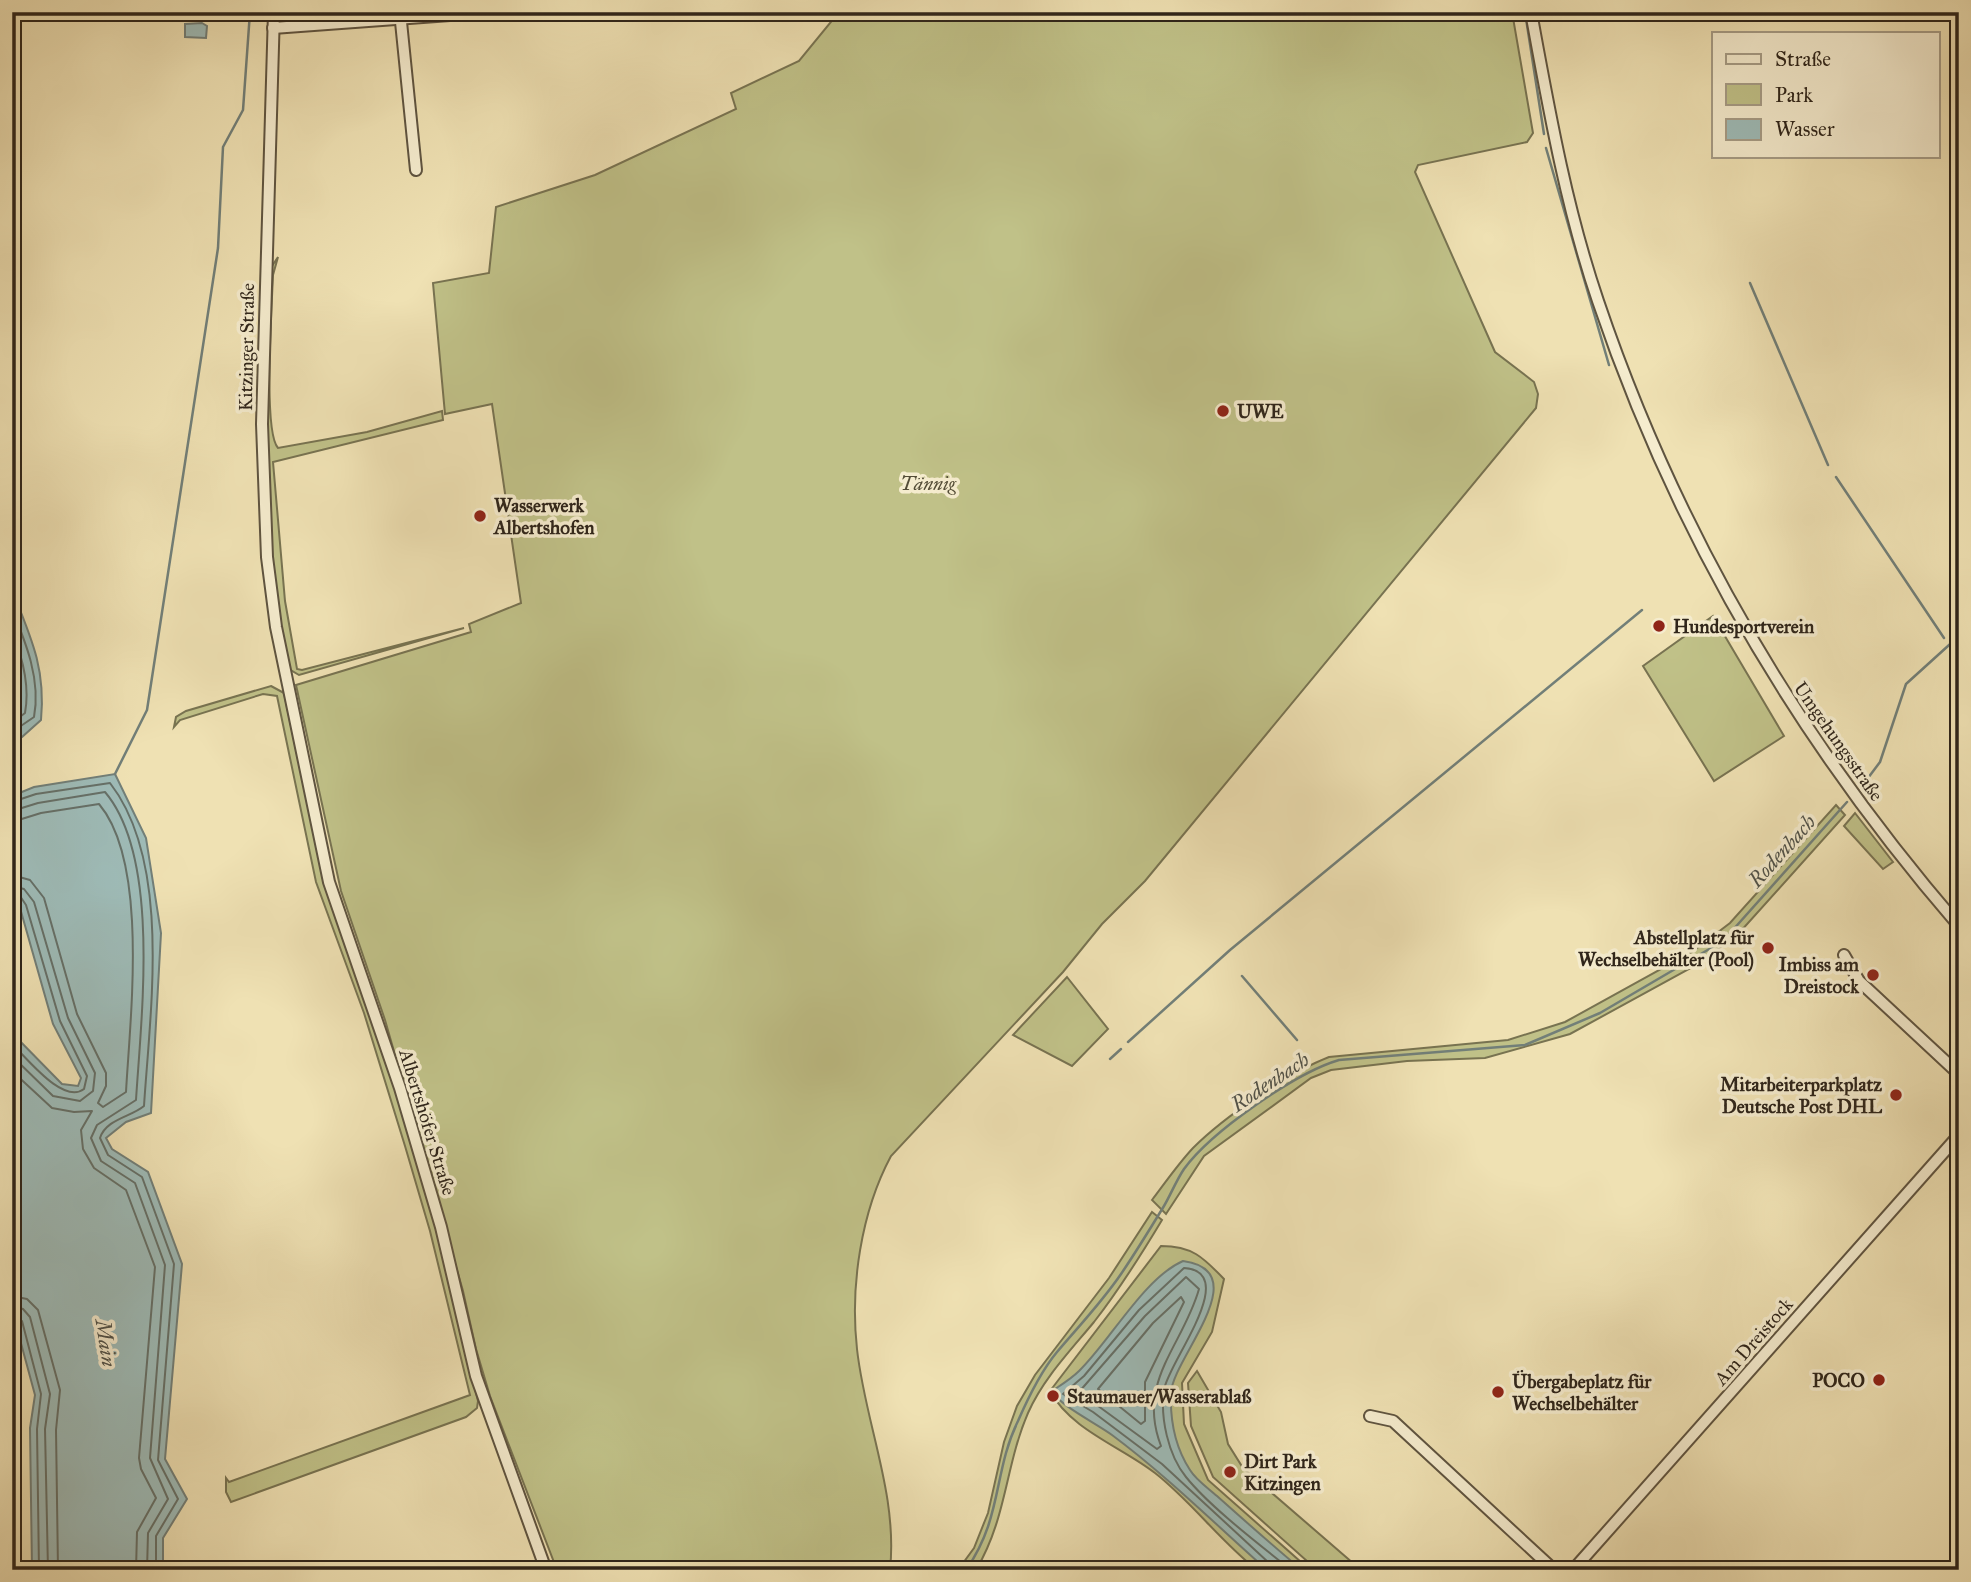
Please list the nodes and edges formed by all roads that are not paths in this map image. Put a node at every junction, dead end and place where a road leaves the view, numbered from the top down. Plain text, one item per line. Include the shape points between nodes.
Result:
1 (274, 12) edge
2 (491, 12) edge
3 (1531, 12) edge
4 (400, 17) edge
5 (273, 28) junction
6 (416, 170) dead end
7 (286, 681) joint
8 (1959, 926) edge
9 (1843, 955) dead end
10 (1959, 1074) edge
11 (1959, 1135) edge
12 (1370, 1416) dead end
13 (546, 1570) edge
14 (1554, 1570) edge
15 (1573, 1570) edge

1 - 5 street, Kitzinger Straße
2 - 4 street
3 - 8 street, Umgehungsstraße via 1554,139 1597,300 1646,431 1708,563 1780,688 1892,848
4 - 5 street
4 - 6 street
5 - 7 street, Kitzinger Straße via 261,424 267,557
7 - 13 street, Albertshöfer Straße via 329,882 400,1088 441,1227 476,1376
9 - 10 street via 1859,981
11 - 15 street, Am Dreistock
12 - 14 street via 1393,1421

